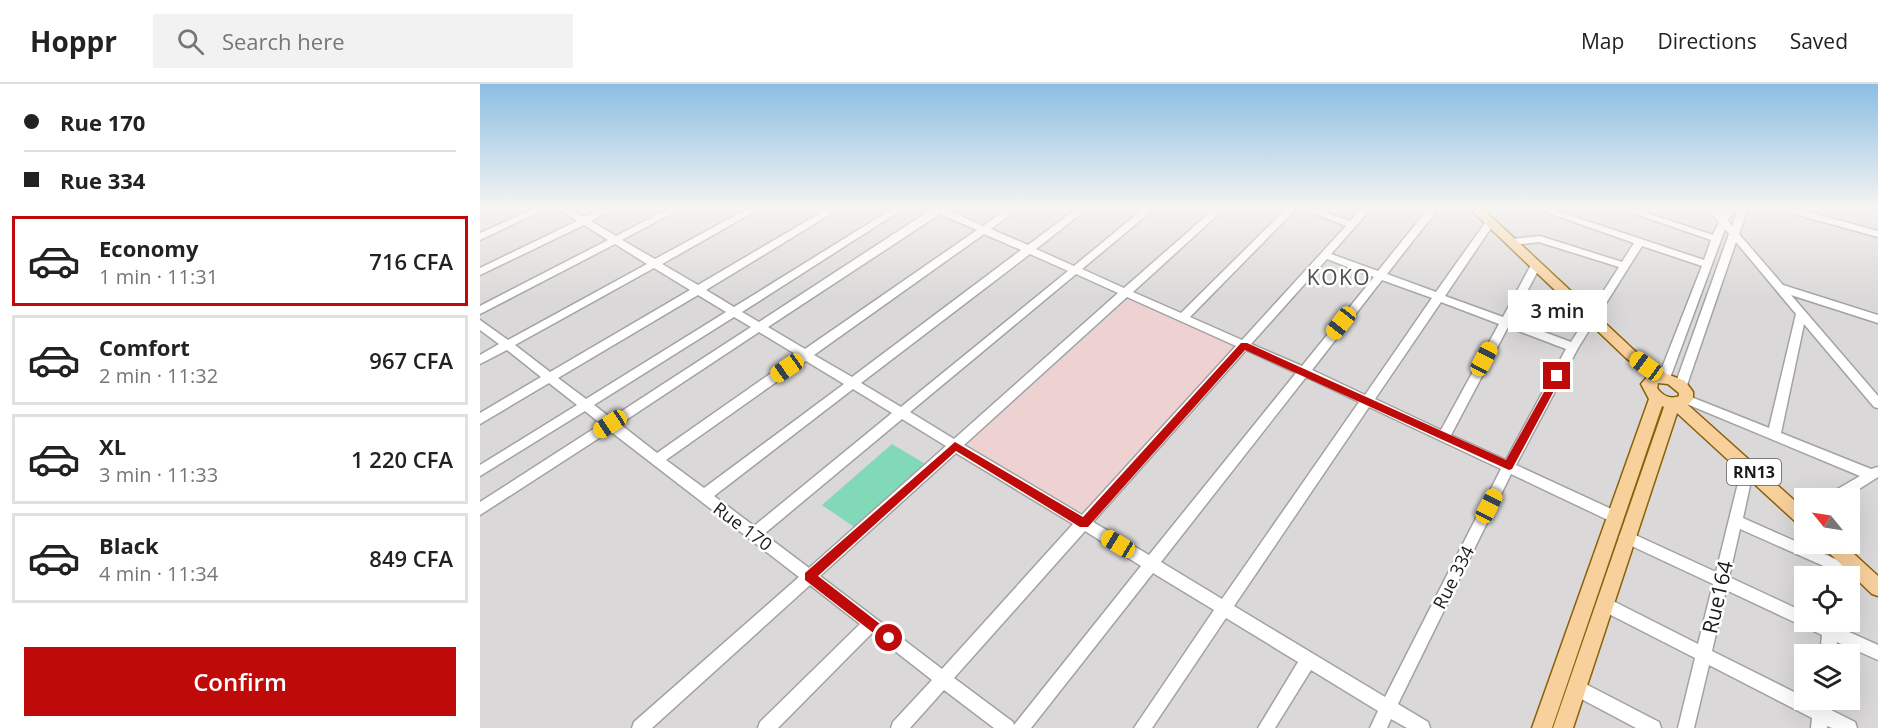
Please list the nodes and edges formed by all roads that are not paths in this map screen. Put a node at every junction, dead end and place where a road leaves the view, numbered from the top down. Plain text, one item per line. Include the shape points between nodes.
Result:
1 (547, 239) edge
2 (699, 239) edge
3 (784, 239) edge
4 (849, 239) edge
5 (893, 239) edge
6 (970, 239) edge
7 (1004, 239) edge
8 (1041, 239) edge
9 (1111, 239) edge
10 (1186, 239) edge
11 (1261, 239) edge
12 (1339, 239) edge
13 (1409, 239) edge
14 (1478, 239) edge
15 (1509, 239) edge
16 (1533, 239) edge
17 (1543, 239) edge
18 (1631, 239) edge
19 (1717, 239) edge
20 (1732, 239) edge
21 (1738, 239) edge
22 (615, 240) joint
23 (1512, 242) junction
24 (1640, 242) junction
25 (1028, 249) junction
26 (1324, 255) junction
27 (654, 264) junction
28 (1707, 264) junction
29 (1536, 265) junction
30 (1626, 266) junction
31 (1073, 269) junction
32 (480, 272) edge
33 (1380, 275) junction
34 (1779, 287) junction
35 (698, 290) junction
36 (1126, 293) junction
37 (1439, 297) junction
38 (480, 310) edge
39 (733, 311) junction
40 (1801, 313) junction
41 (1182, 318) junction
42 (1878, 319) edge
43 (1593, 320) junction
44 (1504, 321) junction
45 (480, 324) edge
46 (759, 327) junction
47 (507, 345) junction
48 (1244, 345) junction
49 (1573, 347) junction
50 (806, 355) junction
51 (480, 360) edge
52 (1303, 371) junction
53 (549, 378) junction
54 (852, 383) junction
55 (1669, 390) junction
56 (1367, 401) junction
57 (1878, 404) edge
58 (585, 405) junction
59 (900, 412) junction
60 (480, 419) edge
61 (610, 424) junction
62 (1774, 435) junction
63 (1444, 436) junction
64 (955, 446) junction
65 (656, 460) junction
66 (1509, 466) junction
67 (1748, 467) junction
68 (480, 471) edge
69 (1875, 473) edge
70 (1850, 488) edge
71 (704, 496) junction
72 (1794, 509) edge
73 (480, 510) edge
74 (1615, 517) junction
75 (1735, 521) junction
76 (1084, 524) junction
77 (754, 534) junction
78 (1626, 537) junction
79 (1836, 559) edge
80 (1153, 565) junction
81 (809, 576) junction
82 (1721, 581) junction
83 (1878, 588) edge
84 (1604, 604) junction
85 (1224, 608) junction
86 (1794, 614) edge
87 (871, 624) junction
88 (1841, 632) edge
89 (1878, 653) edge
90 (1704, 654) junction
91 (1309, 659) junction
92 (943, 680) junction
93 (1576, 687) junction
94 (1388, 707) junction
95 (1821, 714) edge
96 (640, 728) edge
97 (766, 728) edge
98 (899, 728) edge
99 (1007, 728) edge
100 (1021, 728) edge
101 (1142, 728) edge
102 (1266, 728) edge
103 (1378, 728) edge
104 (1422, 728) edge
105 (1542, 728) edge
106 (1563, 728) edge
107 (1653, 728) edge
108 (1686, 728) edge
109 (1849, 728) edge

1 - 32 street
2 - 27 street
3 - 35 street
4 - 39 street
5 - 46 street
6 - 50 street
7 - 25 street
8 - 25 street
9 - 31 street
10 - 36 street
11 - 41 street
12 - 26 street
13 - 33 street
14 - 37 street
15 - 23 main road, RN13
16 - 23 street
17 - 30 street
18 - 24 street
19 - 28 street
20 - 55 street
21 - 34 street
22 - 27 street
22 - 38 street
23 - 29 main road, RN13
24 - 28 street
24 - 30 street, Rue 334
25 - 31 street
25 - 54 street
26 - 33 street
26 - 48 street
27 - 35 street
27 - 47 street
28 - 55 street
29 - 43 main road, RN13
29 - 44 street
30 - 43 street, Rue 334
31 - 36 street
31 - 59 street
33 - 37 street
33 - 52 street
34 - 40 street
34 - 42 street
35 - 39 street
35 - 53 street
36 - 41 street
36 - 64 street
37 - 44 street
37 - 56 street
39 - 46 street
39 - 58 street
40 - 57 street
40 - 62 street
41 - 48 street
43 - 49 street, Rue 334
43 - 55 main road, RN13
44 - 49 street
44 - 63 street
45 - 47 street, Rue 170
46 - 50 street
46 - 61 street
47 - 51 street
47 - 53 street, Rue 170
48 - 52 street
48 - 76 street
49 - 66 street, Rue 334
50 - 54 street
50 - 65 street
52 - 56 street
52 - 80 street
53 - 58 street, Rue 170
53 - 60 street
54 - 59 street
54 - 71 street
55 - 62 street
55 - 67 main road, RN13
55 - 74 main road
55 - 78 main road
56 - 63 street
56 - 85 street
58 - 61 street, Rue 170
58 - 68 street
59 - 64 street
59 - 77 street
61 - 65 street, Rue 170
61 - 73 street
62 - 69 street
63 - 66 street
64 - 76 street
64 - 81 street
65 - 71 street, Rue 170
66 - 74 street
66 - 94 street, Rue 334
67 - 72 main road, RN13
67 - 75 street, Rue164
69 - 70 street
71 - 77 street, Rue 170
74 - 105 main road
75 - 79 street
75 - 82 street, Rue164
76 - 80 street
76 - 92 street
77 - 81 street, Rue 170
78 - 82 street
78 - 84 main road
79 - 83 main road
80 - 85 street
80 - 100 street
81 - 87 street, Rue 170
81 - 96 street
82 - 86 street
82 - 90 street, Rue164
84 - 90 street
84 - 93 main road
85 - 91 street
85 - 101 street
87 - 92 street, Rue 170
87 - 97 street
88 - 89 street
90 - 95 street
90 - 108 street, Rue164
91 - 94 street
91 - 102 street
92 - 98 street
92 - 99 street, Rue 170
93 - 106 main road
93 - 107 street
94 - 103 street, Rue 334
94 - 104 street
95 - 109 street

